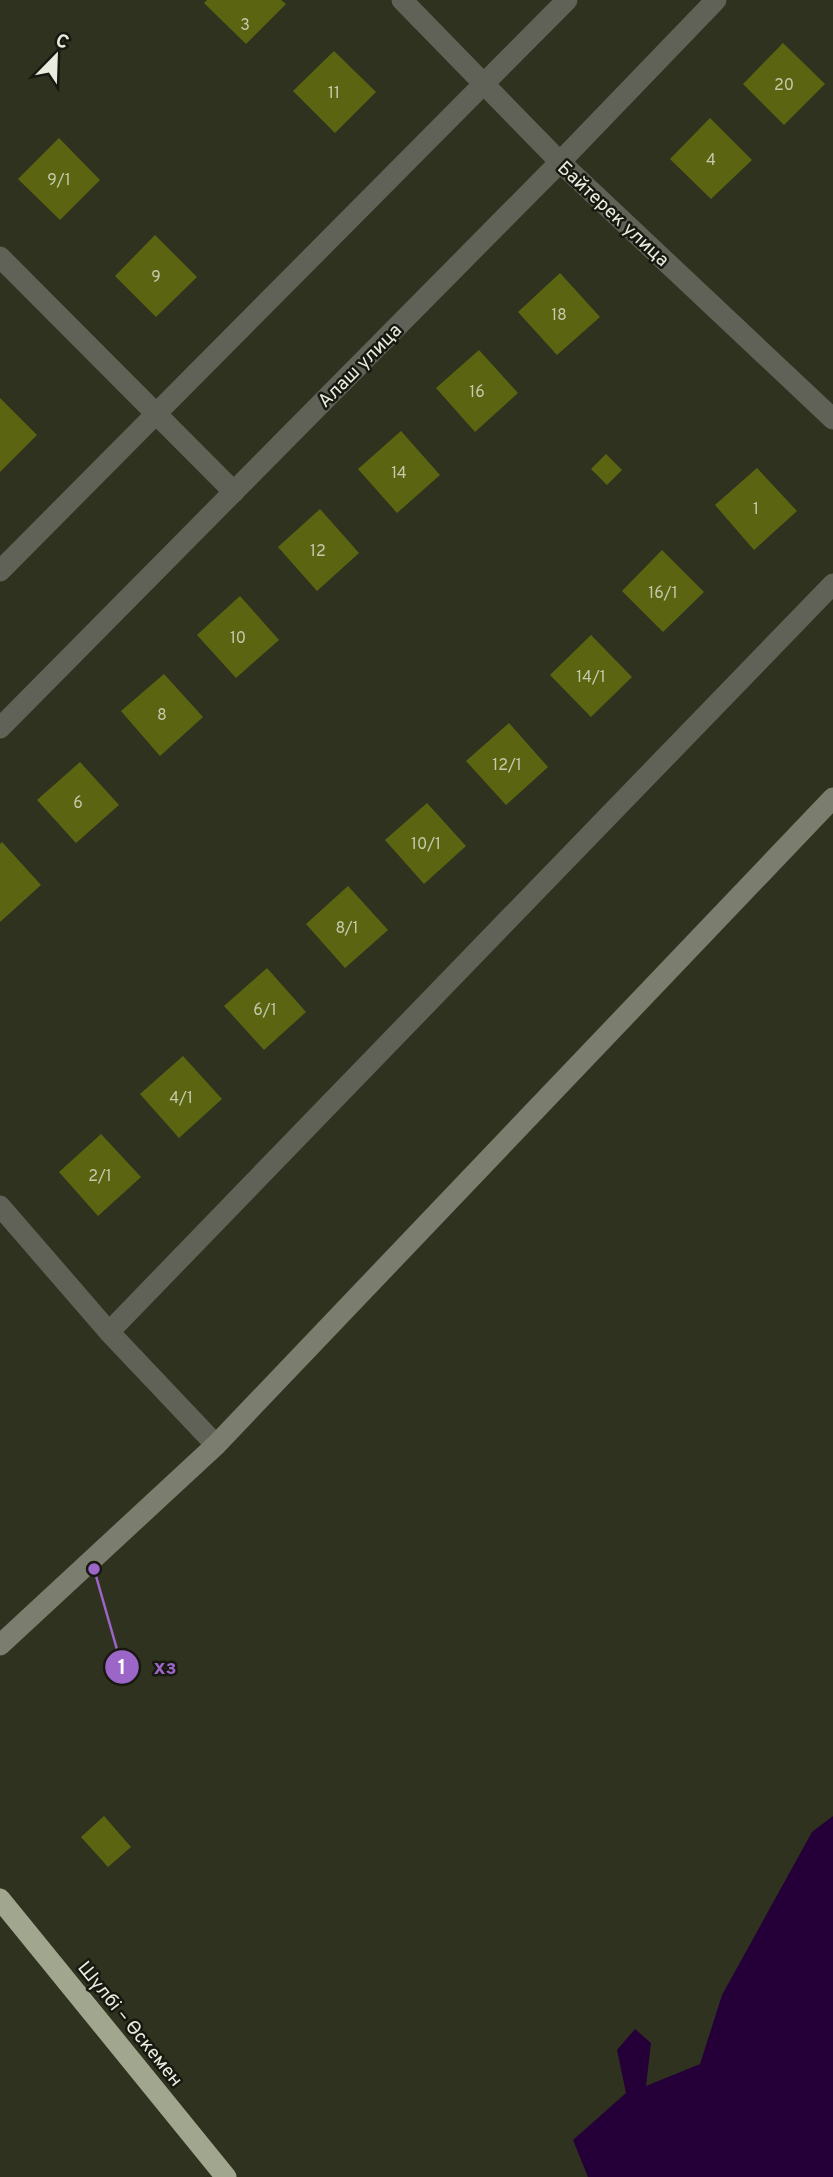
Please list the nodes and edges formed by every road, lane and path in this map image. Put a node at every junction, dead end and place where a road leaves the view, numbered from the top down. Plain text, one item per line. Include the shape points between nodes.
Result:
1 (402, 0) edge
2 (567, 0) edge
3 (716, 0) edge
4 (484, 84) junction
5 (560, 162) junction
6 (0, 257) edge
7 (157, 414) junction
8 (833, 419) edge
9 (234, 492) junction
10 (0, 571) edge
11 (833, 584) edge
12 (0, 728) edge
13 (833, 798) edge
14 (0, 1206) edge
15 (109, 1332) junction
16 (216, 1445) junction
17 (0, 1645) edge
18 (0, 1899) edge
19 (226, 2177) edge

1 - 4 street, Байтерек улица
2 - 4 street
3 - 5 street, Алаш улица
4 - 5 street, Байтерек улица
4 - 7 street
5 - 8 street, Байтерек улица
5 - 9 street, Алаш улица
6 - 7 street
7 - 9 street
7 - 10 street
9 - 12 street, Алаш улица
11 - 15 street
13 - 16 street
14 - 15 street
15 - 16 street
16 - 17 street
18 - 19 highway, Шүлбі – Өскемен

